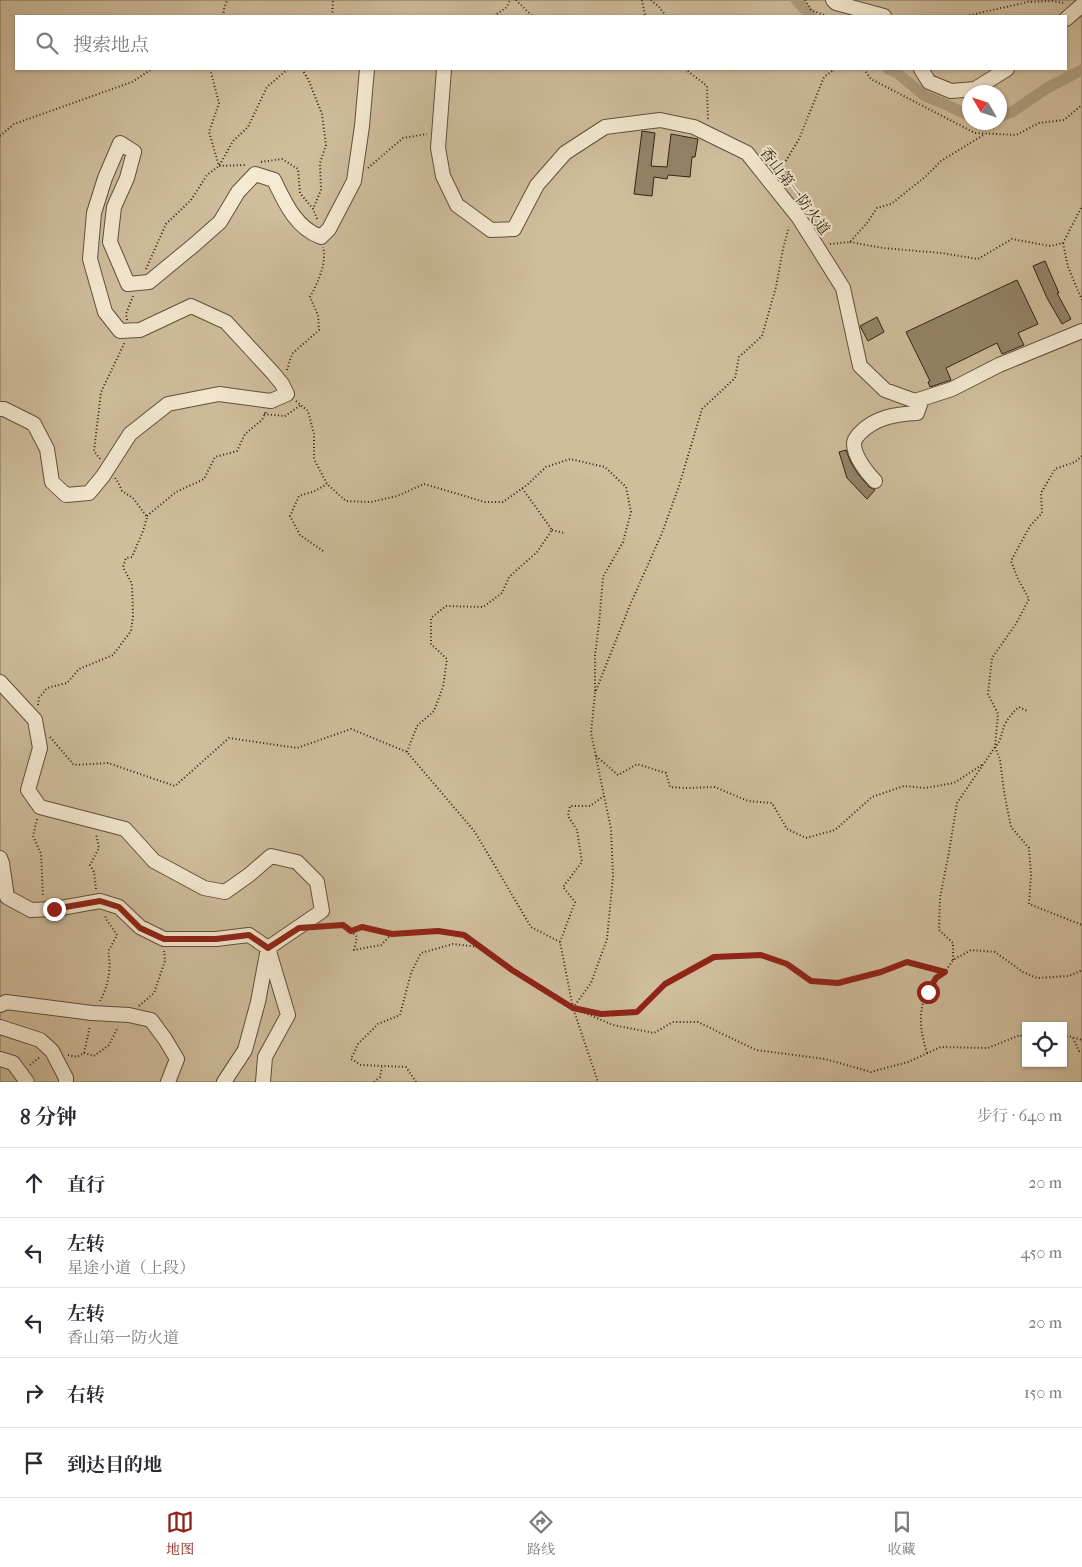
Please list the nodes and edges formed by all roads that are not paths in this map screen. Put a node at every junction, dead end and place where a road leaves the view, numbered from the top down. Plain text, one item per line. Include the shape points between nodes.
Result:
1 (834, 0) edge
2 (1081, 6) edge
3 (880, 15) edge
4 (1067, 18) edge
5 (367, 70) edge
6 (444, 70) edge
7 (922, 70) edge
8 (1005, 70) edge
9 (1082, 331) edge
10 (922, 399) junction
11 (0, 409) edge
12 (875, 481) dead end
13 (0, 682) edge
14 (0, 858) edge
15 (268, 948) junction
16 (0, 1005) edge
17 (0, 1027) edge
18 (0, 1058) edge
19 (24, 1078) edge
20 (66, 1082) edge
21 (168, 1082) edge
22 (224, 1082) edge
23 (263, 1082) edge

1 - 3 street
2 - 4 street
5 - 11 street via 354,181 325,233 314,235 296,221 274,180 256,174 238,192 220,222 194,245 149,282 128,284 110,242 114,207 128,178 134,152 120,143 94,213 90,259 105,312 120,331 140,330 191,306 226,322 285,389 271,400 218,394 168,404 130,434 89,493 66,495 52,482 47,450 34,424
6 - 10 street, 香山第一防火道 via 438,148 444,176 457,205 491,230 514,229 537,185 565,153 605,127 660,120 694,127 747,153 794,212 843,288 860,366 885,390 915,401
7 - 8 street via 929,82 951,91 975,88
9 - 10 street, 香山第一防火道 via 999,365 952,389
10 - 12 street via 917,413 884,418 871,424 855,439 854,445 863,469
13 - 15 street via 35,720 40,748 28,790 40,807 125,829 154,861 204,888 225,892 271,856 296,862 317,882 322,911
14 - 15 street via 7,897 31,910 100,901 119,907 140,928 164,939 249,935
15 - 22 street via 245,1050
15 - 23 street via 288,1015 266,1057
16 - 21 street via 6,1002 151,1020 177,1059
17 - 20 street via 40,1040 52,1051
18 - 19 street via 13,1062

